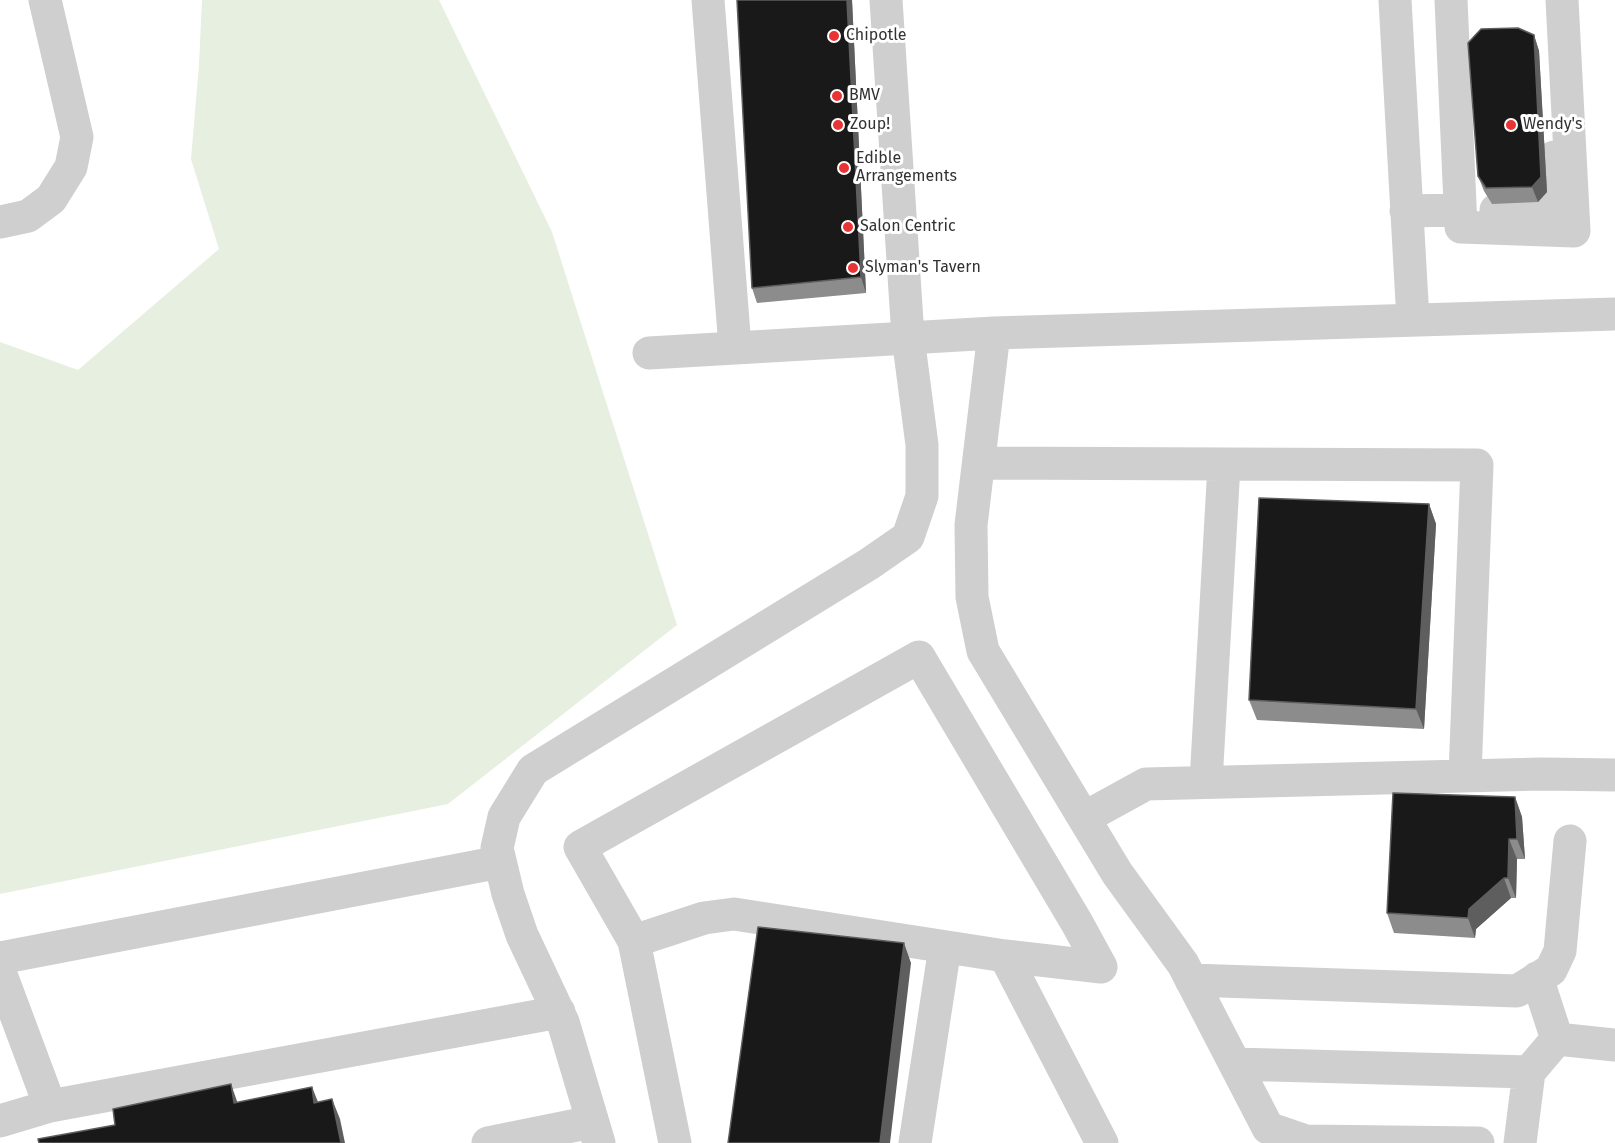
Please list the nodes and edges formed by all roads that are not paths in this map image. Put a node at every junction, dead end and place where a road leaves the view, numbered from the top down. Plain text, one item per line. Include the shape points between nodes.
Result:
1 (45, 0) edge
2 (708, 0) edge
3 (886, 0) edge
4 (1395, 0) edge
5 (1450, 0) edge
6 (1463, 0) edge
7 (1547, 0) edge
8 (1562, 0) edge
9 (1406, 211) junction
10 (1464, 211) junction
11 (0, 222) edge
12 (1615, 314) edge
13 (1413, 320) junction
14 (994, 333) junction
15 (908, 337) junction
16 (735, 347) junction
17 (649, 353) dead end
18 (979, 463) junction
19 (1224, 465) junction
20 (1464, 775) junction
21 (1615, 775) edge
22 (1206, 782) junction
23 (1084, 818) junction
24 (1570, 841) dead end
25 (500, 862) junction
26 (634, 941) junction
27 (945, 947) junction
28 (1005, 956) junction
29 (0, 958) edge
30 (0, 972) edge
31 (1537, 978) junction
32 (1191, 980) junction
33 (559, 1012) junction
34 (1557, 1039) junction
35 (1615, 1045) edge
36 (1235, 1064) junction
37 (1529, 1072) junction
38 (50, 1106) junction
39 (0, 1121) edge
40 (595, 1132) edge
41 (488, 1143) edge
42 (675, 1143) edge
43 (915, 1143) edge
44 (1102, 1143) edge
45 (1478, 1143) edge
46 (1520, 1143) edge

1 - 11 street via 77,137 71,167 51,199 28,216
2 - 16 street
3 - 15 street
4 - 9 street
5 - 10 street
6 - 10 street via 1473,169
7 - 10 street via 1555,194 1541,208
8 - 10 street via 1574,231
9 - 10 street
9 - 13 street
12 - 13 street
13 - 14 street
14 - 15 street
14 - 18 street
15 - 16 street
15 - 25 street via 922,445 922,495 908,537 533,770 504,817 497,848
16 - 17 street
18 - 19 street
18 - 23 street via 972,525 972,597 983,651
19 - 20 street via 1477,465
19 - 22 street
20 - 21 street
20 - 22 street
22 - 23 street via 1146,784
23 - 32 street
24 - 31 street via 1560,951 1551,970
25 - 29 street
25 - 33 street via 522,935
26 - 27 street via 704,918 734,914
26 - 28 street via 580,847 919,657 1101,967
26 - 42 street
27 - 28 street
27 - 43 street
28 - 44 street
30 - 38 street
31 - 32 street via 1517,991
31 - 34 street
32 - 36 street
33 - 38 street
33 - 40 street
34 - 35 street
34 - 37 street
36 - 37 street
36 - 45 street via 1268,1128 1306,1140
37 - 46 street
38 - 39 street
40 - 41 street

